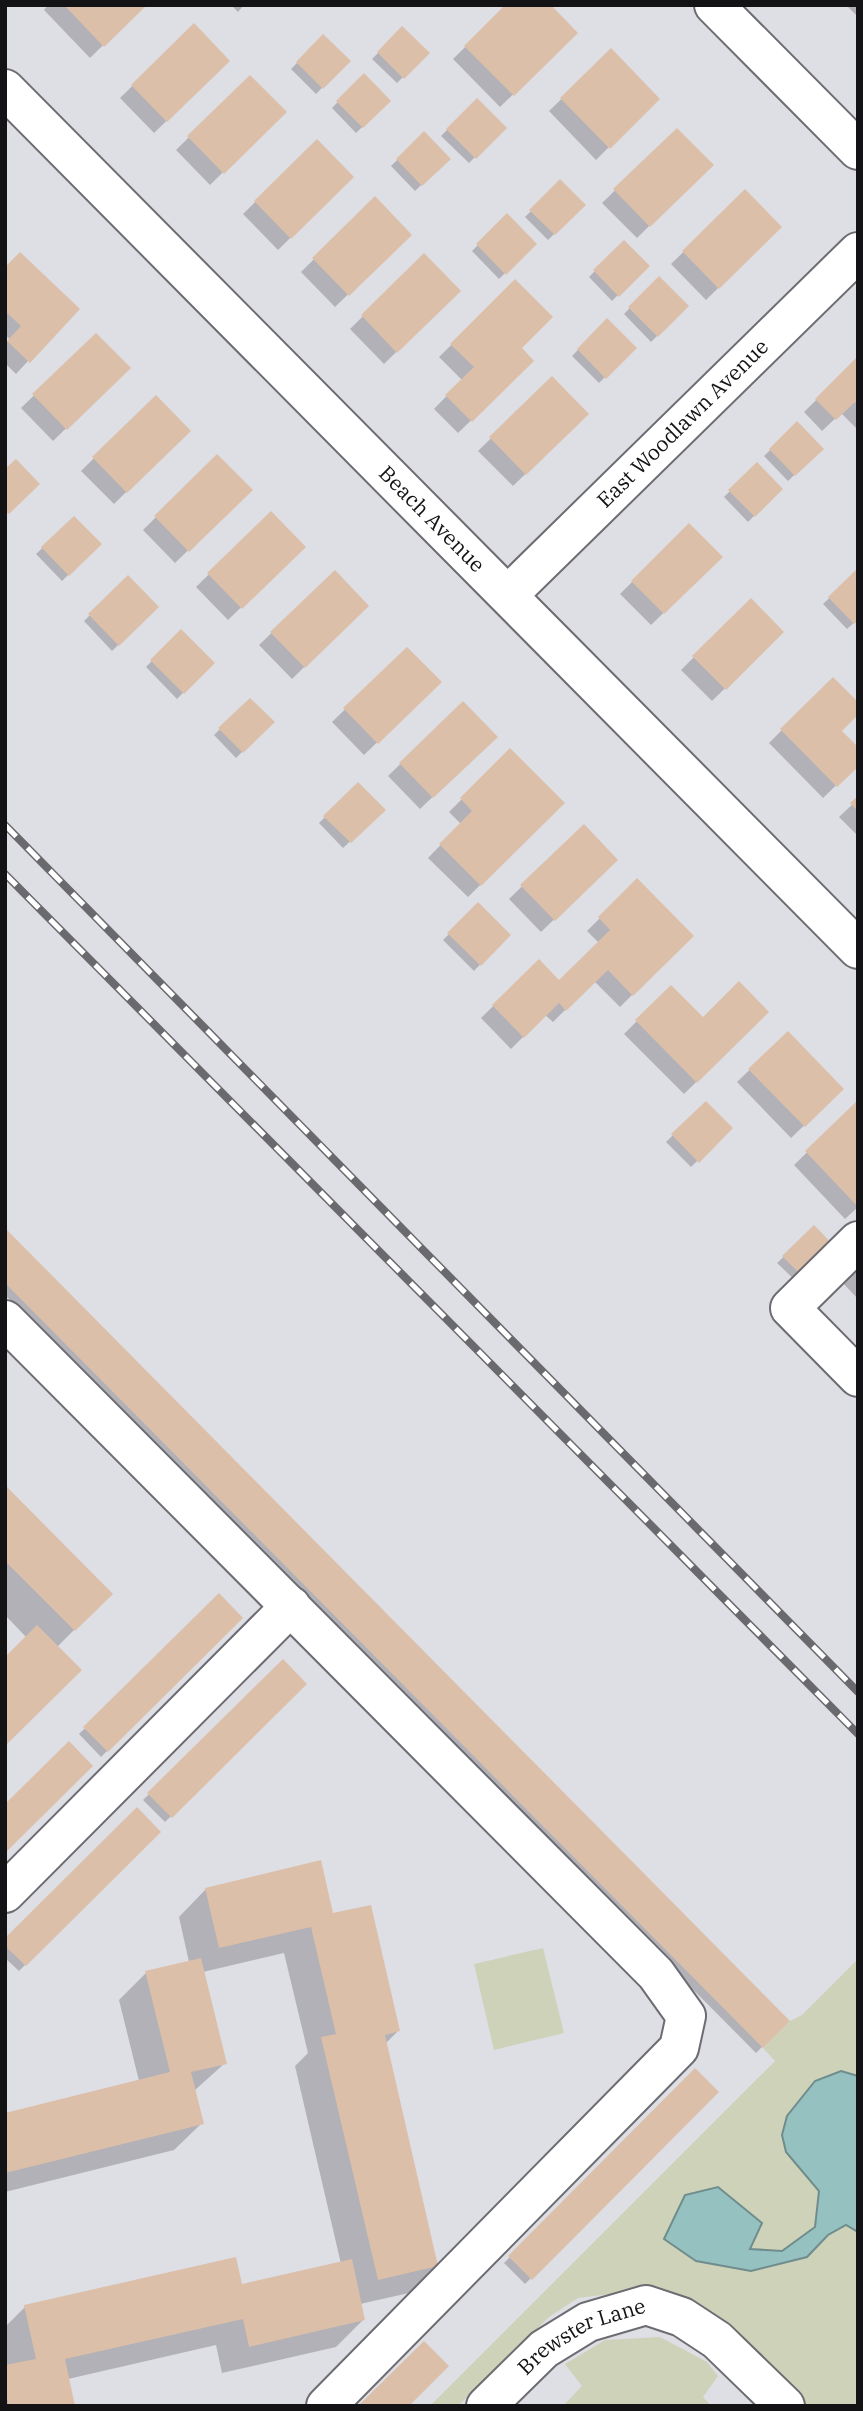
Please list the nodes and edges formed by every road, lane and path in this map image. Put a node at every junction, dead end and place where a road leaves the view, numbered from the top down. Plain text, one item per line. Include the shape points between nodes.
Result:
1 (714, 5) edge
2 (5, 89) edge
3 (858, 150) edge
4 (858, 252) edge
5 (508, 595) junction
6 (858, 949) edge
7 (858, 1241) edge
8 (5, 1320) edge
9 (858, 1377) edge
10 (291, 1606) junction
11 (5, 1893) edge
12 (326, 2406) edge
13 (486, 2406) edge
14 (785, 2406) edge

1 - 3 street
2 - 5 street, Beach Avenue
4 - 5 street, East Woodlawn Avenue
5 - 6 street, Beach Avenue
7 - 9 street via 790,1308
8 - 10 street
10 - 11 street
10 - 12 street via 656,1974 686,2016 679,2048
13 - 14 street, Brewster Lane via 544,2349 588,2322 646,2305 682,2317 717,2340

